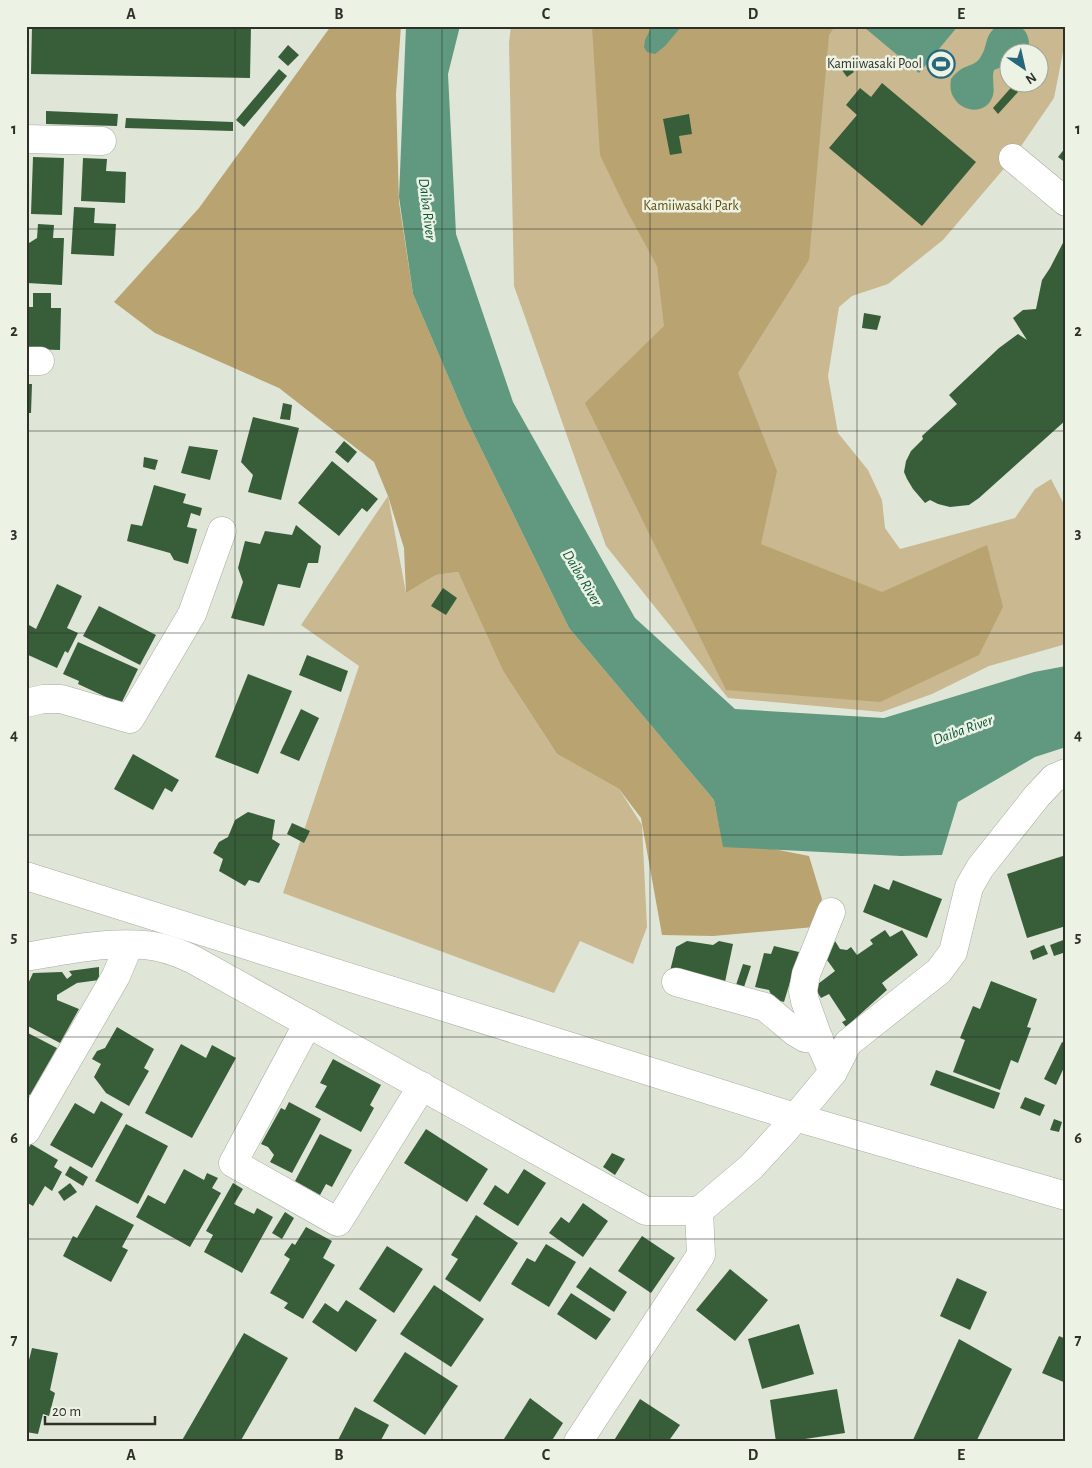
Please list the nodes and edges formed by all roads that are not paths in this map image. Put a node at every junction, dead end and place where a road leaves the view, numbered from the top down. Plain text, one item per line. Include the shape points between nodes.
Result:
1 (26, 139) edge
2 (102, 141) dead end
3 (1013, 158) dead end
4 (1066, 202) edge
5 (222, 531) dead end
6 (26, 703) edge
7 (1066, 773) edge
8 (26, 876) edge
9 (831, 912) dead end
10 (129, 945) junction
11 (26, 957) edge
12 (676, 982) dead end
13 (308, 1023) junction
14 (819, 1039) junction
15 (834, 1072) junction
16 (422, 1086) junction
17 (795, 1117) junction
18 (26, 1131) edge
19 (1066, 1196) edge
20 (699, 1211) junction
21 (578, 1442) edge

1 - 2 street
3 - 4 street
5 - 6 street via 192,614 130,719 61,699
7 - 15 street via 1054,778 1037,796 980,868 969,887 952,952 939,971 848,1043
8 - 17 street
9 - 14 street via 802,991
10 - 11 street via 102,945
10 - 13 street via 172,950
10 - 18 street via 116,976
12 - 14 street via 765,1007 805,1038
13 - 16 street
13 - 16 street via 233,1163 338,1222
14 - 15 street
15 - 17 street
16 - 20 street via 646,1211
17 - 19 street
17 - 20 street via 751,1167
20 - 21 street via 701,1255

